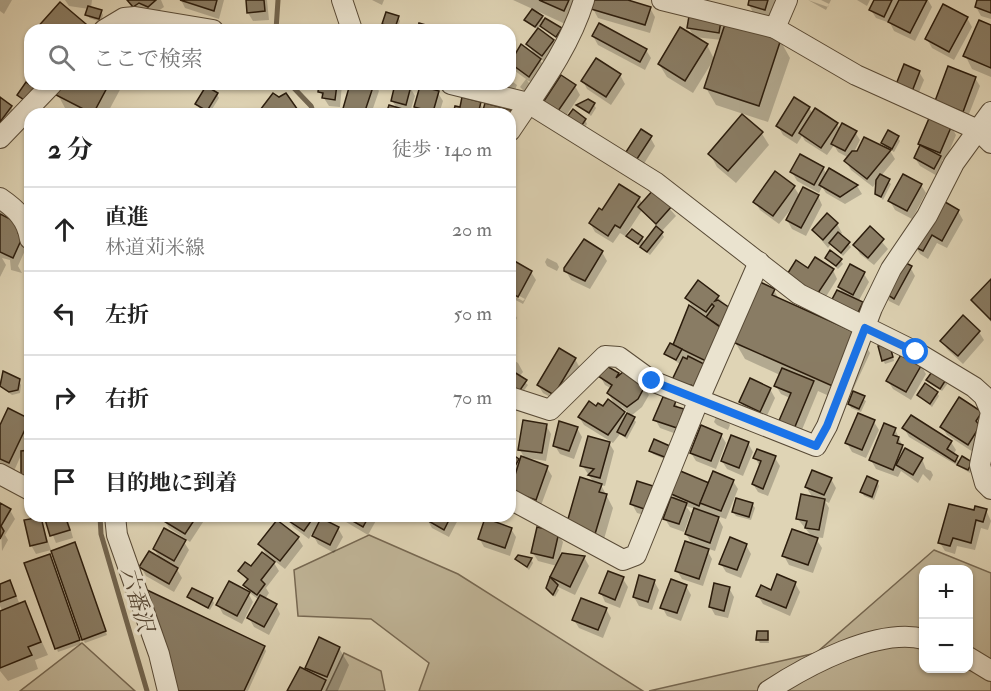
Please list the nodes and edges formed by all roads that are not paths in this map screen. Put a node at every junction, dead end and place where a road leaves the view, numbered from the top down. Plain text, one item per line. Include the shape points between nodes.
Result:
1 (342, 0) edge
2 (584, 0) edge
3 (662, 0) edge
4 (787, 0) edge
5 (114, 24) edge
6 (177, 24) edge
7 (350, 24) edge
8 (775, 27) junction
9 (46, 90) edge
10 (474, 90) edge
11 (528, 104) junction
12 (29, 108) edge
13 (991, 112) edge
14 (24, 113) edge
15 (516, 122) edge
16 (984, 137) edge
17 (0, 138) edge
18 (0, 198) edge
19 (24, 220) edge
20 (759, 262) junction
21 (865, 328) junction
22 (516, 399) edge
23 (699, 399) junction
24 (0, 474) edge
25 (24, 487) edge
26 (991, 489) edge
27 (516, 502) edge
28 (116, 522) edge
29 (919, 638) edge
30 (973, 660) edge
31 (991, 671) edge
32 (168, 691) edge
33 (768, 691) edge

1 - 7 street
2 - 11 street via 570,36
3 - 8 street
4 - 8 street
5 - 6 street via 135,17
8 - 16 street via 856,75
9 - 12 street
10 - 11 street
11 - 15 street
11 - 20 street via 655,182
13 - 16 street
14 - 17 street
16 - 21 street via 954,163 927,216 891,269
18 - 19 street
20 - 21 street via 799,294
20 - 23 street
21 - 23 street via 816,446
21 - 26 street via 916,352 984,396 991,412 980,465
22 - 23 street via 550,410 605,356 613,356 652,381
23 - 27 street via 636,555 623,560
24 - 25 street
28 - 32 street
29 - 33 street via 909,635 854,646 803,669
30 - 31 street

